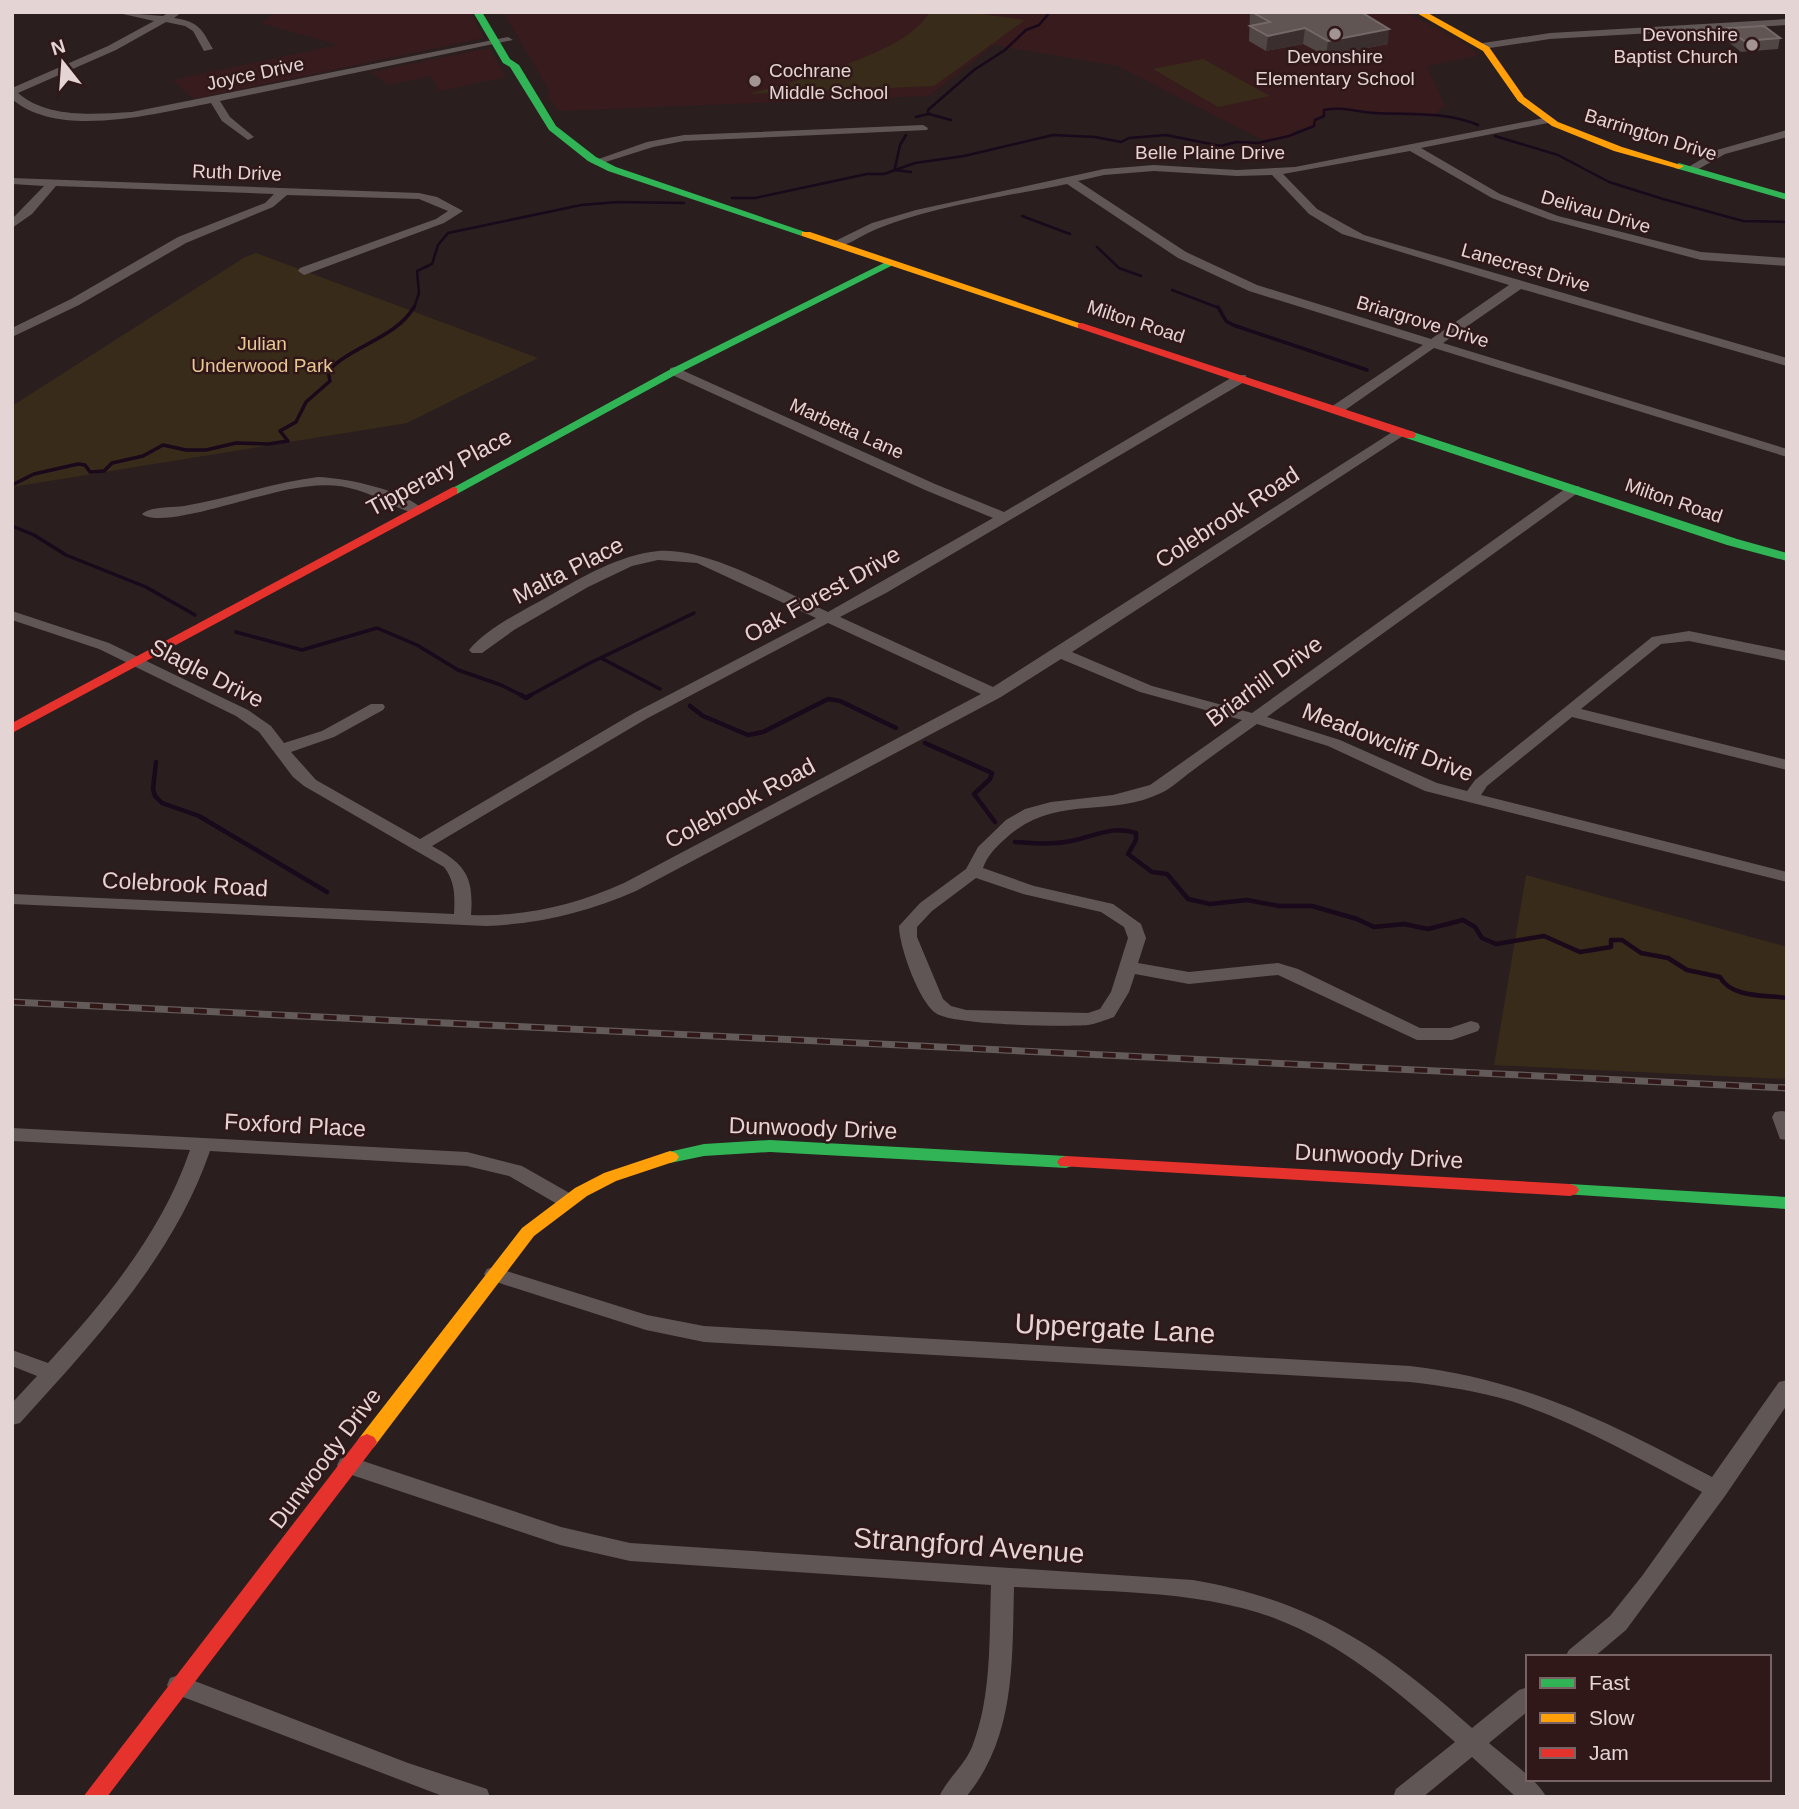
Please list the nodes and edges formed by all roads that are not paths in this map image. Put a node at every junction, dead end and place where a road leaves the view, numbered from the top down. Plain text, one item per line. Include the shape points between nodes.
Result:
1 (119, 12) edge
2 (177, 12) edge
3 (477, 12) edge
4 (491, 12) edge
5 (1419, 12) edge
6 (1780, 12) edge
7 (165, 19) junction
8 (1787, 20) edge
9 (501, 40) junction
10 (1483, 46) junction
11 (208, 49) dead end
12 (12, 92) edge
13 (214, 99) junction
14 (1549, 120) junction
15 (923, 128) dead end
16 (1787, 133) edge
17 (248, 137) dead end
18 (1411, 147) junction
19 (596, 162) junction
20 (1691, 169) junction
21 (1276, 172) junction
22 (1069, 180) junction
23 (12, 181) edge
24 (53, 182) junction
25 (284, 191) junction
26 (1787, 197) edge
27 (12, 225) edge
28 (835, 244) junction
29 (1787, 262) edge
30 (892, 263) junction
31 (304, 271) dead end
32 (1518, 285) junction
33 (14, 330) edge
34 (1432, 344) junction
35 (1787, 362) edge
36 (675, 371) junction
37 (1241, 378) junction
38 (1336, 410) junction
39 (1402, 432) junction
40 (1787, 453) edge
41 (1574, 489) junction
42 (417, 510) junction
43 (149, 514) dead end
44 (1004, 517) junction
45 (1787, 557) edge
46 (12, 615) edge
47 (830, 619) junction
48 (477, 650) dead end
49 (1061, 653) junction
50 (1787, 656) edge
51 (136, 662) junction
52 (995, 694) junction
53 (377, 707) dead end
54 (1569, 711) junction
55 (1254, 719) junction
56 (12, 729) edge
57 (280, 750) junction
58 (1787, 765) edge
59 (1470, 798) junction
60 (422, 845) junction
61 (974, 871) junction
62 (1787, 877) edge
63 (12, 899) edge
64 (462, 919) junction
65 (1128, 967) junction
66 (1471, 1027) dead end
67 (12, 1134) edge
68 (202, 1144) junction
69 (566, 1200) junction
70 (1787, 1203) edge
71 (494, 1274) junction
72 (12, 1358) edge
73 (52, 1373) junction
74 (1787, 1388) edge
75 (12, 1417) edge
76 (348, 1465) junction
77 (1717, 1490) junction
78 (1003, 1577) junction
79 (1579, 1655) edge
80 (179, 1685) junction
81 (1526, 1699) edge
82 (1471, 1743) junction
83 (94, 1797) edge
84 (478, 1797) edge
85 (951, 1797) edge
86 (1405, 1797) edge
87 (1534, 1797) edge

1 - 7 street
2 - 7 street
3 - 9 street, Milton Road
4 - 9 street, Milton Road
5 - 10 street, Barrington Drive
6 - 8 street
7 - 11 street via 197,29
7 - 12 street
8 - 10 street via 1550,36
9 - 13 street, Joyce Drive
9 - 19 street, Milton Road via 519,59 514,65 551,128 566,144
10 - 14 street, Barrington Drive via 1521,99
12 - 13 street, Joyce Drive via 41,110 89,116 132,115
13 - 17 street via 226,119
14 - 18 street, Belle Plaine Drive
14 - 20 street, Barrington Drive via 1600,143
15 - 19 street via 684,138
16 - 20 street via 1721,152
18 - 21 street, Belle Plaine Drive
18 - 29 street, Delivau Drive via 1496,196 1554,218 1701,256
19 - 28 street, Milton Road
20 - 26 street, Barrington Drive
21 - 22 street, Belle Plaine Drive via 1154,168
21 - 32 street, Lanecrest Drive via 1308,211 1346,233
22 - 28 street, Belle Plaine Drive via 911,214
22 - 34 street, Briargrove Drive via 1182,255 1223,276
23 - 24 street, Ruth Drive
24 - 25 street, Ruth Drive
24 - 27 street
25 - 31 street, Ruth Drive via 419,196 457,211
25 - 33 street via 269,205 182,240 88,295
28 - 30 street, Milton Road
30 - 36 street, Tipperary Place
30 - 37 street, Milton Road
32 - 34 street
32 - 35 street, Lanecrest Drive
34 - 38 street
34 - 40 street, Briargrove Drive
36 - 42 street, Tipperary Place
36 - 44 street, Marbetta Lane
37 - 38 street, Milton Road
37 - 44 street, Oak Forest Drive
38 - 39 street, Milton Road
39 - 41 street, Milton Road
39 - 49 street, Colebrook Road
41 - 45 street, Milton Road
41 - 55 street, Briarhill Drive
42 - 43 street via 355,485 332,481
42 - 51 street, Tipperary Place
44 - 47 street, Oak Forest Drive
46 - 51 street, Slagle Drive via 104,646
47 - 48 street, Malta Place via 702,560 670,555 640,558 604,574 515,623
47 - 52 street, Malta Place
47 - 60 street, Oak Forest Drive via 639,716
49 - 52 street, Colebrook Road
49 - 55 street, Meadowcliff Drive via 1146,689
50 - 54 street via 1699,637 1663,638
51 - 56 street, Tipperary Place
51 - 57 street, Slagle Drive via 242,713 265,730
52 - 64 street, Colebrook Road via 601,900 538,918
53 - 57 street via 328,734
54 - 58 street
54 - 59 street via 1481,783
55 - 59 street, Meadowcliff Drive via 1334,744 1417,782
55 - 61 street, Briarhill Drive via 1146,793 1026,813 1000,833 975,862
57 - 60 street, Slagle Drive via 310,783
59 - 62 street, Meadowcliff Drive
60 - 64 street, Slagle Drive via 459,873 464,888
61 - 65 street, Briarhill Drive via 1117,912 1136,932
61 - 65 street, Briarhill Drive via 908,926 929,992 944,1010 965,1016 1089,1019 1111,1008
63 - 64 street, Colebrook Road
65 - 66 street via 1189,978 1278,969 1417,1034 1452,1034
67 - 68 street, Foxford Place
68 - 69 street, Foxford Place via 467,1159 514,1171
68 - 73 street via 168,1223 145,1262 102,1320
69 - 70 street, Dunwoody Drive via 659,1160 722,1147 756,1146
69 - 71 street, Dunwoody Drive via 528,1232
71 - 76 street, Dunwoody Drive
71 - 77 street, Uppergate Lane via 646,1322 724,1337 1410,1374 1468,1382 1582,1420
72 - 73 street
73 - 75 street
74 - 77 street
76 - 78 street, Strangford Avenue via 561,1536 630,1552
76 - 80 street, Dunwoody Drive
77 - 79 street via 1618,1623
78 - 82 street, Strangford Avenue via 1193,1589 1274,1608 1348,1644
78 - 85 street via 996,1699 989,1735 968,1779
80 - 83 street, Dunwoody Drive
80 - 84 street
81 - 82 street
82 - 86 street
82 - 87 street, Strangford Avenue

